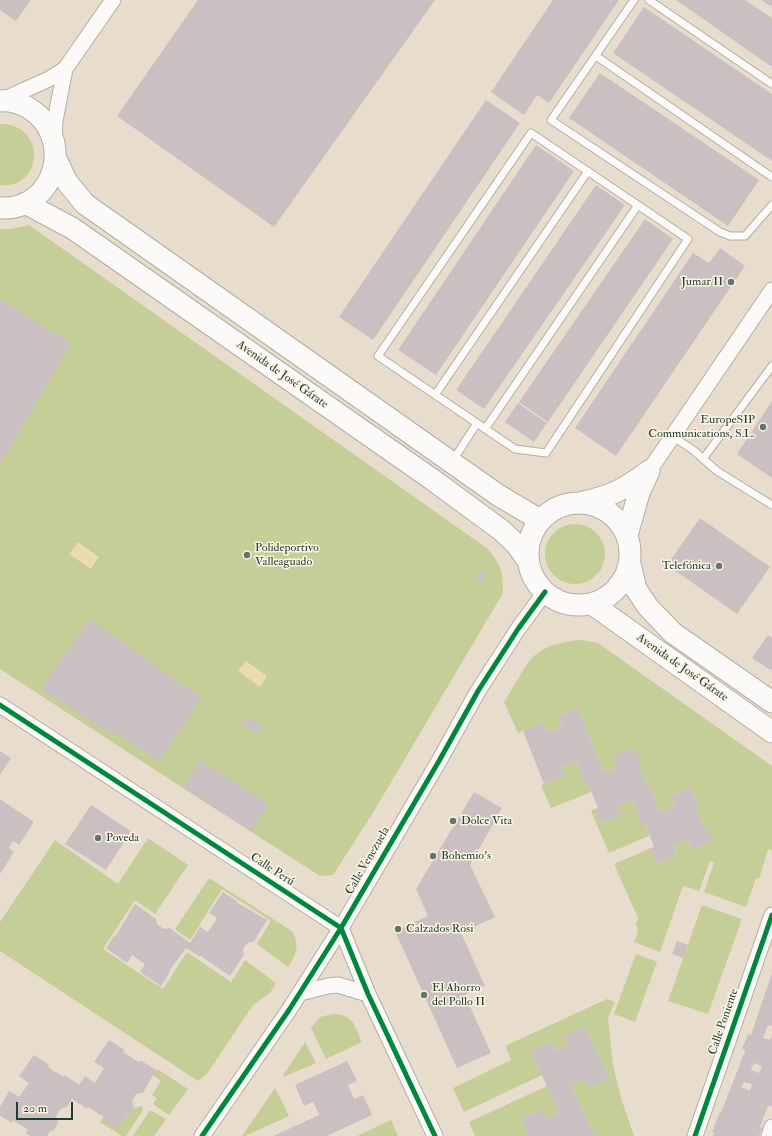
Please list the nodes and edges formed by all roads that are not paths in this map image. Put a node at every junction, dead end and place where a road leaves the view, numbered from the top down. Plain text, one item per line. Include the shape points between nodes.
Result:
1 (113, 0) edge
2 (634, 0) edge
3 (649, 0) edge
4 (596, 56) junction
5 (65, 69) junction
6 (772, 84) edge
7 (2, 101) edge
8 (55, 150) junction
9 (588, 171) junction
10 (772, 177) edge
11 (25, 203) junction
12 (638, 205) junction
13 (772, 205) edge
14 (0, 208) edge
15 (772, 290) edge
16 (772, 366) edge
17 (435, 395) junction
18 (477, 423) junction
19 (485, 429) junction
20 (672, 436) junction
21 (703, 459) junction
22 (452, 462) junction
23 (649, 471) junction
24 (583, 502) junction
25 (772, 505) edge
26 (540, 520) junction
27 (627, 534) junction
28 (528, 561) junction
29 (630, 564) junction
30 (545, 592) junction
31 (592, 604) junction
32 (772, 702) edge
33 (0, 705) edge
34 (772, 732) edge
35 (772, 915) edge
36 (341, 928) junction
37 (300, 992) junction
38 (368, 994) junction
39 (772, 1128) edge
40 (202, 1136) edge
41 (435, 1136) edge
42 (695, 1136) edge
43 (769, 1136) edge

1 - 5 street
2 - 4 lane
3 - 6 lane
4 - 10 lane
4 - 13 lane via 551,120 720,232 730,236 745,236
5 - 7 street
5 - 8 street via 55,120
7 - 8 main road via 20,104 35,112 47,125
8 - 11 main road via 51,177 40,193
8 - 22 main road via 67,182 85,204
9 - 12 lane
9 - 17 lane
9 - 17 lane via 531,133 382,349 378,356
11 - 14 main road
11 - 28 main road, Avenida de José Gárate via 72,228 433,480 502,530
12 - 19 lane
12 - 19 lane via 688,239 546,453 515,449
15 - 20 street
16 - 21 lane
17 - 18 lane
18 - 19 lane
18 - 22 lane
20 - 21 lane
20 - 23 street
21 - 25 lane via 717,471
22 - 26 main road via 498,495
23 - 24 main road via 616,493
23 - 27 main road via 639,493
24 - 26 main road via 562,505
24 - 27 main road via 601,507 616,518
26 - 28 main road via 532,532 528,546
27 - 29 main road
28 - 30 main road via 537,583
29 - 31 main road via 625,578 616,590 605,599
29 - 32 main road, Avenida de José Gárate via 636,589 648,608 673,633
30 - 31 main road via 559,601 575,605
30 - 36 street, Calle Venezuela via 478,691
31 - 34 main road, Avenida de José Gárate
33 - 36 street, Calle Perú
35 - 42 street, Calle Poniente
36 - 37 street, Calle Venezuela
36 - 38 street
37 - 38 street via 338,985
37 - 40 street, Calle Venezuela
38 - 41 street
39 - 43 street

